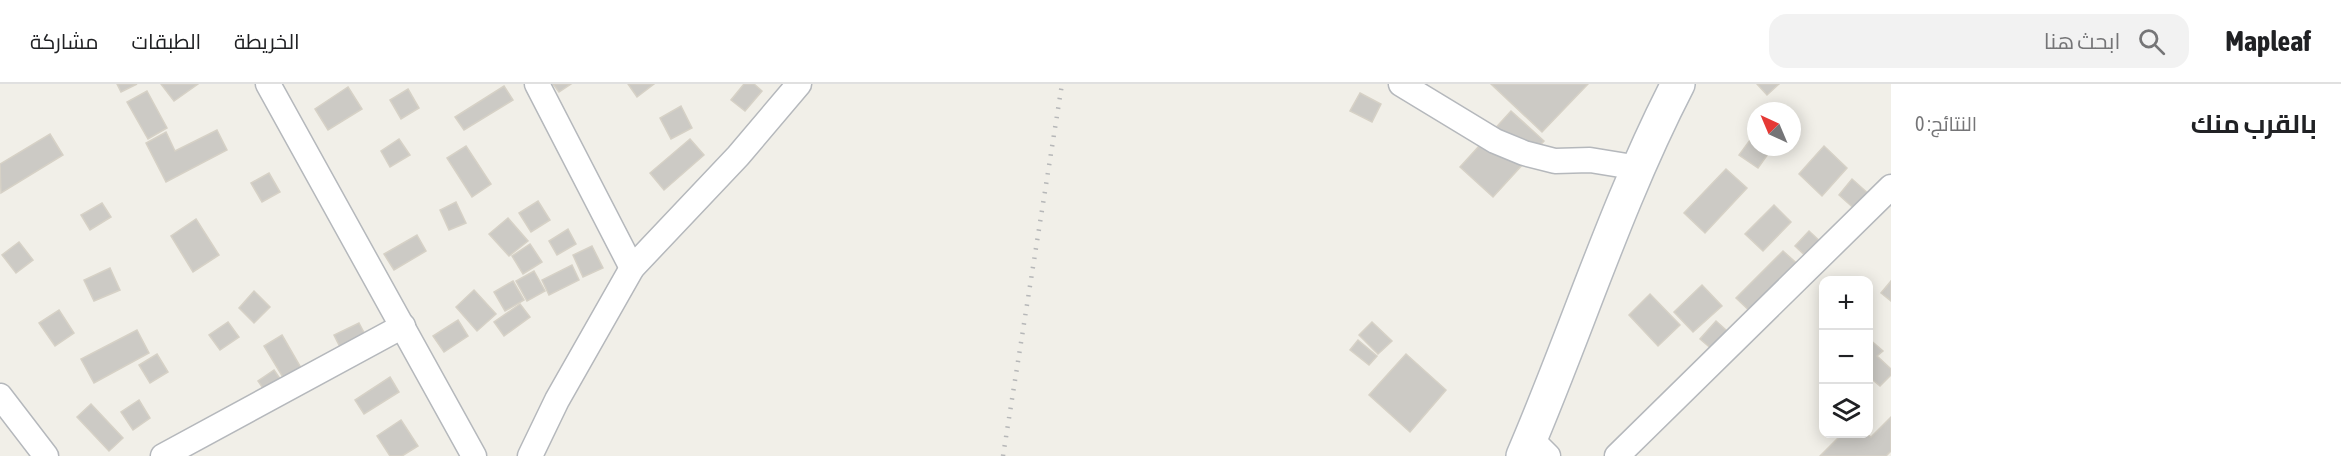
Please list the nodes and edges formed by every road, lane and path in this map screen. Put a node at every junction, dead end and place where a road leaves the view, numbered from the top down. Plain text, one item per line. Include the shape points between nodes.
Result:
1 (268, 84) edge
2 (537, 84) edge
3 (799, 84) edge
4 (1401, 84) edge
5 (1678, 84) edge
6 (1639, 168) junction
7 (1886, 201) edge
8 (632, 268) junction
9 (403, 326) junction
10 (0, 396) edge
11 (1534, 450) edge
12 (46, 456) edge
13 (163, 456) edge
14 (474, 456) edge
15 (530, 456) edge
16 (1617, 456) edge

1 - 9 street
2 - 8 street
3 - 8 street via 738,156
4 - 6 street via 1495,141 1524,153 1555,161 1590,160
5 - 6 main road
6 - 11 main road via 1592,280
7 - 16 street
8 - 15 street
9 - 13 street
9 - 14 street
10 - 12 street

